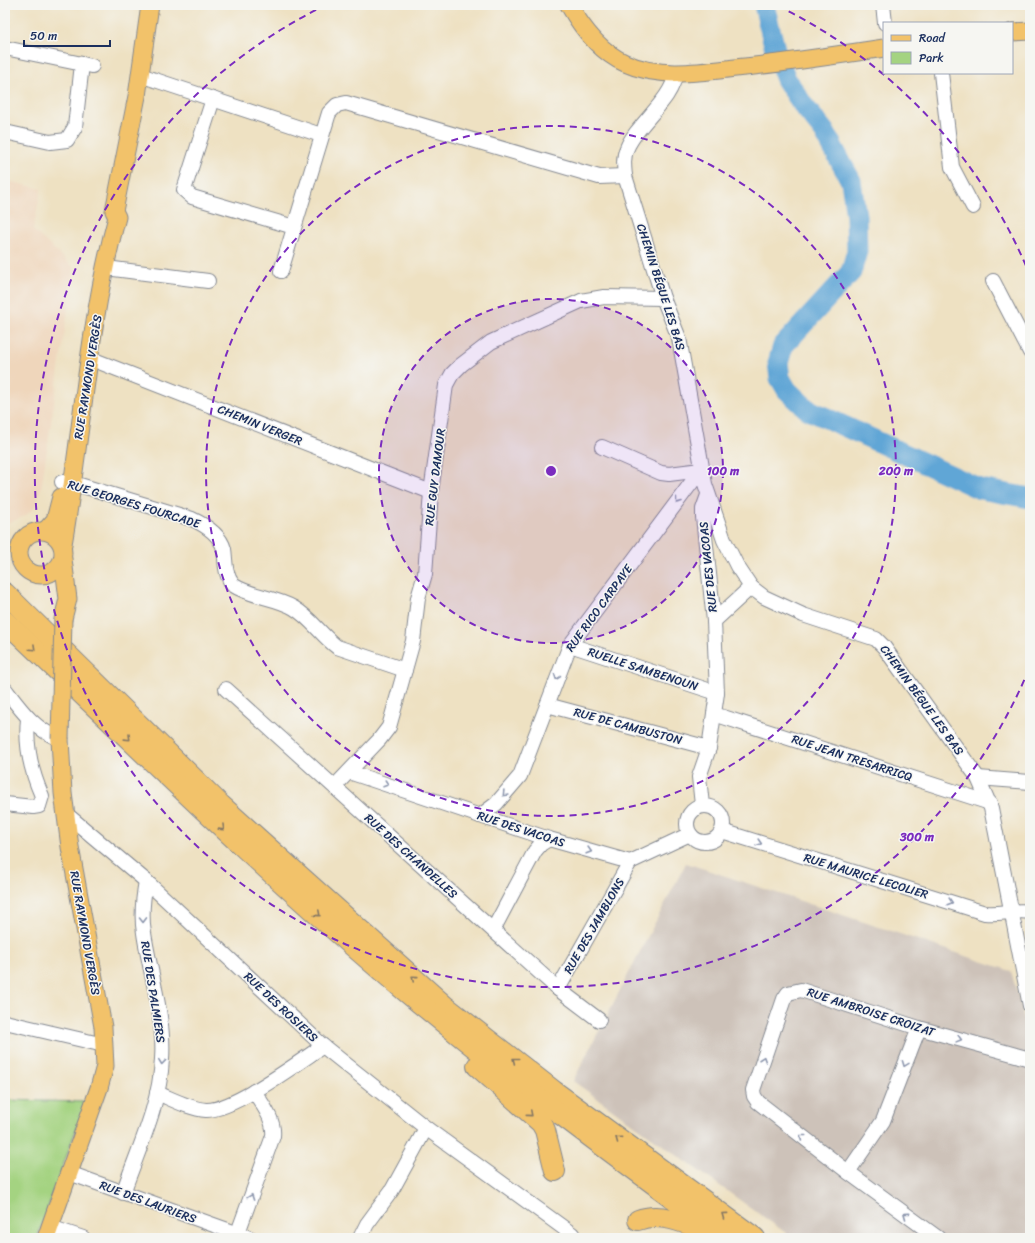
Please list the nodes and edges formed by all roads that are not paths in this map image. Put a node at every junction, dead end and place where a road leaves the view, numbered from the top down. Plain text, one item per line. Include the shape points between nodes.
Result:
1 (150, 5) edge
2 (569, 5) edge
3 (883, 5) edge
4 (885, 22) edge
5 (1030, 31) edge
6 (1013, 32) edge
7 (5, 48) edge
8 (883, 48) edge
9 (675, 74) junction
10 (941, 74) edge
11 (140, 75) junction
12 (213, 99) junction
13 (5, 132) edge
14 (321, 135) junction
15 (625, 176) junction
16 (973, 207) dead end
17 (114, 212) junction
18 (294, 227) junction
19 (106, 268) junction
20 (281, 271) dead end
21 (208, 280) dead end
22 (993, 281) dead end
23 (663, 298) junction
24 (1030, 352) edge
25 (89, 358) junction
26 (602, 447) dead end
27 (701, 470) junction
28 (68, 483) junction
29 (431, 492) junction
30 (708, 495) junction
31 (45, 530) junction
32 (63, 552) junction
33 (47, 575) junction
34 (751, 587) junction
35 (5, 593) edge
36 (63, 619) junction
37 (714, 621) junction
38 (5, 622) edge
39 (570, 645) junction
40 (404, 670) junction
41 (5, 688) edge
42 (226, 690) dead end
43 (717, 694) junction
44 (547, 704) junction
45 (714, 714) junction
46 (28, 719) junction
47 (60, 739) junction
48 (709, 748) junction
49 (349, 772) junction
50 (978, 778) junction
51 (1030, 782) edge
52 (335, 786) junction
53 (990, 803) junction
54 (5, 804) edge
55 (702, 806) junction
56 (65, 813) junction
57 (480, 816) junction
58 (722, 831) junction
59 (690, 834) junction
60 (549, 840) junction
61 (630, 862) junction
62 (146, 881) junction
63 (1011, 911) junction
64 (1030, 912) edge
65 (493, 930) junction
66 (1028, 984) edge
67 (403, 989) junction
68 (558, 989) junction
69 (1030, 1006) edge
70 (599, 1020) dead end
71 (5, 1022) edge
72 (919, 1028) junction
73 (104, 1045) junction
74 (323, 1046) junction
75 (1030, 1059) edge
76 (254, 1091) junction
77 (157, 1093) junction
78 (426, 1128) junction
79 (555, 1172) dead end
80 (848, 1172) junction
81 (70, 1173) junction
82 (123, 1193) junction
83 (638, 1220) dead end
84 (48, 1232) edge
85 (241, 1237) edge
86 (83, 1238) edge
87 (360, 1238) edge
88 (571, 1238) edge
89 (722, 1238) edge
90 (727, 1238) edge
91 (755, 1238) edge
92 (938, 1238) edge

1 - 11 main road, RUE RAYMOND VERGÈS
2 - 9 main road via 576,18 599,46 624,63 651,71
3 - 4 street
5 - 6 main road
7 - 13 street via 87,65 74,127 67,140 50,142
8 - 9 main road via 806,60
9 - 15 street, CHEMIN BÉGUE LES BAS via 675,80 665,96 627,148 624,161
10 - 16 street via 952,167
11 - 12 street
11 - 17 main road, RUE RAYMOND VERGÈS
12 - 14 street
12 - 18 street via 184,190 192,197
14 - 15 street via 329,113 337,105 346,104 599,177
14 - 18 street
15 - 23 street, CHEMIN BÉGUE LES BAS
17 - 19 main road, RUE RAYMOND VERGÈS via 117,217
17 - 28 main road, RUE RAYMOND VERGÈS via 109,214 88,303 71,407
18 - 20 street
19 - 21 street
19 - 25 main road, RUE RAYMOND VERGÈS
22 - 24 street
23 - 27 street, CHEMIN BÉGUE LES BAS via 679,338
23 - 29 street, RUE GUY DAMOUR via 604,297 582,301 491,342 461,364 446,385
25 - 28 main road, RUE RAYMOND VERGÈS
25 - 29 street, CHEMIN VERGER
26 - 27 street via 660,474
27 - 30 street, CHEMIN BÉGUE LES BAS
27 -> 39 street, RUE RICO CARPAYE
28 - 31 main road, RUE RAYMOND VERGÈS via 55,520
28 - 32 main road, RUE RAYMOND VERGÈS
28 - 40 street, RUE GEORGES FOURCADE via 204,524 224,547 226,570 233,585 294,608 338,647
29 - 40 street, RUE GUY DAMOUR via 425,574 418,598 413,641
30 - 34 street, CHEMIN BÉGUE LES BAS via 724,540
30 - 37 street, RUE DES VACOAS via 703,517
31 - 32 main road via 57,537
31 - 33 main road via 27,535 18,552 24,568 32,574
32 - 33 main road via 57,568
32 - 36 main road, RUE RAYMOND VERGÈS via 68,599
33 - 36 main road, RUE RAYMOND VERGÈS via 59,595
34 - 37 street
34 - 50 street, CHEMIN BÉGUE LES BAS via 803,615 862,634 880,643
91 -> 35 highway via 554,1091 445,1006 221,805
36 - 47 main road, RUE RAYMOND VERGÈS, bridge
37 - 43 street, RUE DES VACOAS
38 -> 67 highway via 246,851
39 - 43 street, RUELLE SAMBENOUN
39 -> 44 street, RUE RICO CARPAYE
40 - 49 street, RUE GUY DAMOUR via 389,727
41 - 46 street
42 - 52 street, RUE DES CHANDELLES
43 - 45 street, RUE DES VACOAS
44 - 48 street, RUE DE CAMBUSTON
44 -> 57 street, RUE RICO CARPAYE via 520,776 496,804
45 - 48 street, RUE DES VACOAS
45 - 53 street, RUE JEAN TRESARRICQ
46 - 47 street via 43,732
46 - 54 street via 26,739 29,758 42,802 39,806 33,807
47 - 56 main road, RUE RAYMOND VERGÈS
48 - 55 street, RUE DES VACOAS via 699,777
49 - 52 street, RUE GUY DAMOUR
49 -> 57 street, RUE DES VACOAS
50 - 51 street
50 - 53 street, CHEMIN BÉGUE LES BAS
52 - 65 street, RUE DES CHANDELLES
53 - 63 street, CHEMIN BÉGUE LES BAS
55 - 58 street via 719,812 723,818
55 - 59 street via 690,815
56 - 62 street, RUE DES ROSIERS
56 - 73 main road, RUE RAYMOND VERGÈS
57 - 60 street, RUE DES VACOAS
58 - 59 street via 718,838 703,842
58 -> 63 street, RUE MAURICE LECOLIER via 985,913
59 - 61 street
60 -> 61 street, RUE DES VACOAS
60 - 65 street via 535,851
61 - 68 street, RUE DES JAMBLONS
62 - 74 street, RUE DES ROSIERS
62 -> 77 street, RUE DES PALMIERS via 143,899 144,932 158,1009 162,1059
63 - 64 street, RUE MAURICE LECOLIER
63 - 66 street, CHEMIN BÉGUE LES BAS
65 - 68 street, RUE DES CHANDELLES
66 - 69 street, CHEMIN BÉGUE LES BAS
67 -> 79 highway via 421,1017 541,1123
67 - 90 highway via 558,1114
68 - 70 street, RUE DES CHANDELLES
71 - 73 street
72 -> 75 street, RUE AMBROISE CROIZAT
72 -> 80 street via 883,1121
80 -> 72 street, RUE AMBROISE CROIZAT via 758,1102 754,1096 753,1090 784,999 788,993 801,990
73 - 81 main road, RUE RAYMOND VERGÈS via 105,1066
74 - 76 street
74 - 78 street, RUE DES ROSIERS
76 - 77 street via 224,1106 206,1110
85 -> 76 street via 273,1136 270,1120
77 - 82 street, RUE DES PALMIERS
78 - 87 street via 392,1190 369,1220
78 - 88 street, RUE DES ROSIERS via 572,1234
92 -> 80 street, RUE AMBROISE CROIZAT
81 - 82 street, RUE DES LAURIERS
81 - 84 main road, RUE RAYMOND VERGÈS
82 - 85 street, RUE DES LAURIERS
83 - 89 highway via 648,1216 682,1221
84 - 86 street

